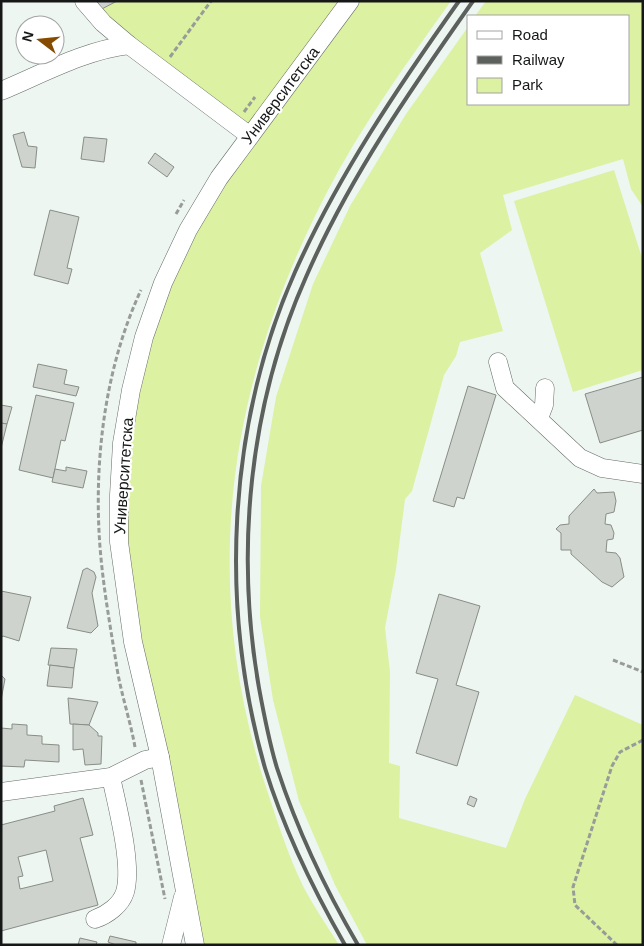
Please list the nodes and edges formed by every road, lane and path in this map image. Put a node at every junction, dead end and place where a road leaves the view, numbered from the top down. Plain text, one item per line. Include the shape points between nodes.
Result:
1 (84, 1) edge
2 (210, 1) edge
3 (350, 1) edge
4 (129, 45) junction
5 (160, 69) junction
6 (1, 91) edge
7 (257, 95) dead end
8 (235, 125) junction
9 (250, 136) junction
10 (189, 193) dead end
11 (175, 216) dead end
12 (142, 288) dead end
13 (498, 362) dead end
14 (545, 388) dead end
15 (539, 418) junction
16 (643, 474) edge
17 (613, 660) dead end
18 (643, 672) edge
19 (643, 740) edge
20 (160, 757) junction
21 (138, 764) junction
22 (111, 777) junction
23 (1, 792) edge
24 (184, 894) junction
25 (165, 903) dead end
26 (94, 919) dead end
27 (171, 945) edge
28 (196, 945) edge
29 (617, 945) edge

1 - 4 street
2 - 5 path
3 - 9 street, Университетска
4 - 5 street
4 - 6 street via 111,47 77,59
5 - 8 street
7 - 8 path
8 - 9 street
9 - 20 street, Университетска via 219,178 188,230 163,283 130,390 122,443 119,542 133,642
10 - 11 path
12 - 21 path via 130,313 112,375 101,466 99,528 116,664
13 - 15 street via 505,388
14 - 15 street via 544,406
15 - 16 street via 580,458 602,468
17 - 18 path
19 - 29 path via 620,752 612,766 573,887 575,905
20 - 21 street
20 - 24 street, Университетска
21 - 22 street
21 - 25 path
22 - 23 street
22 - 26 street via 128,876 125,893 116,905 106,915
24 - 27 street
24 - 28 street, Университетска

